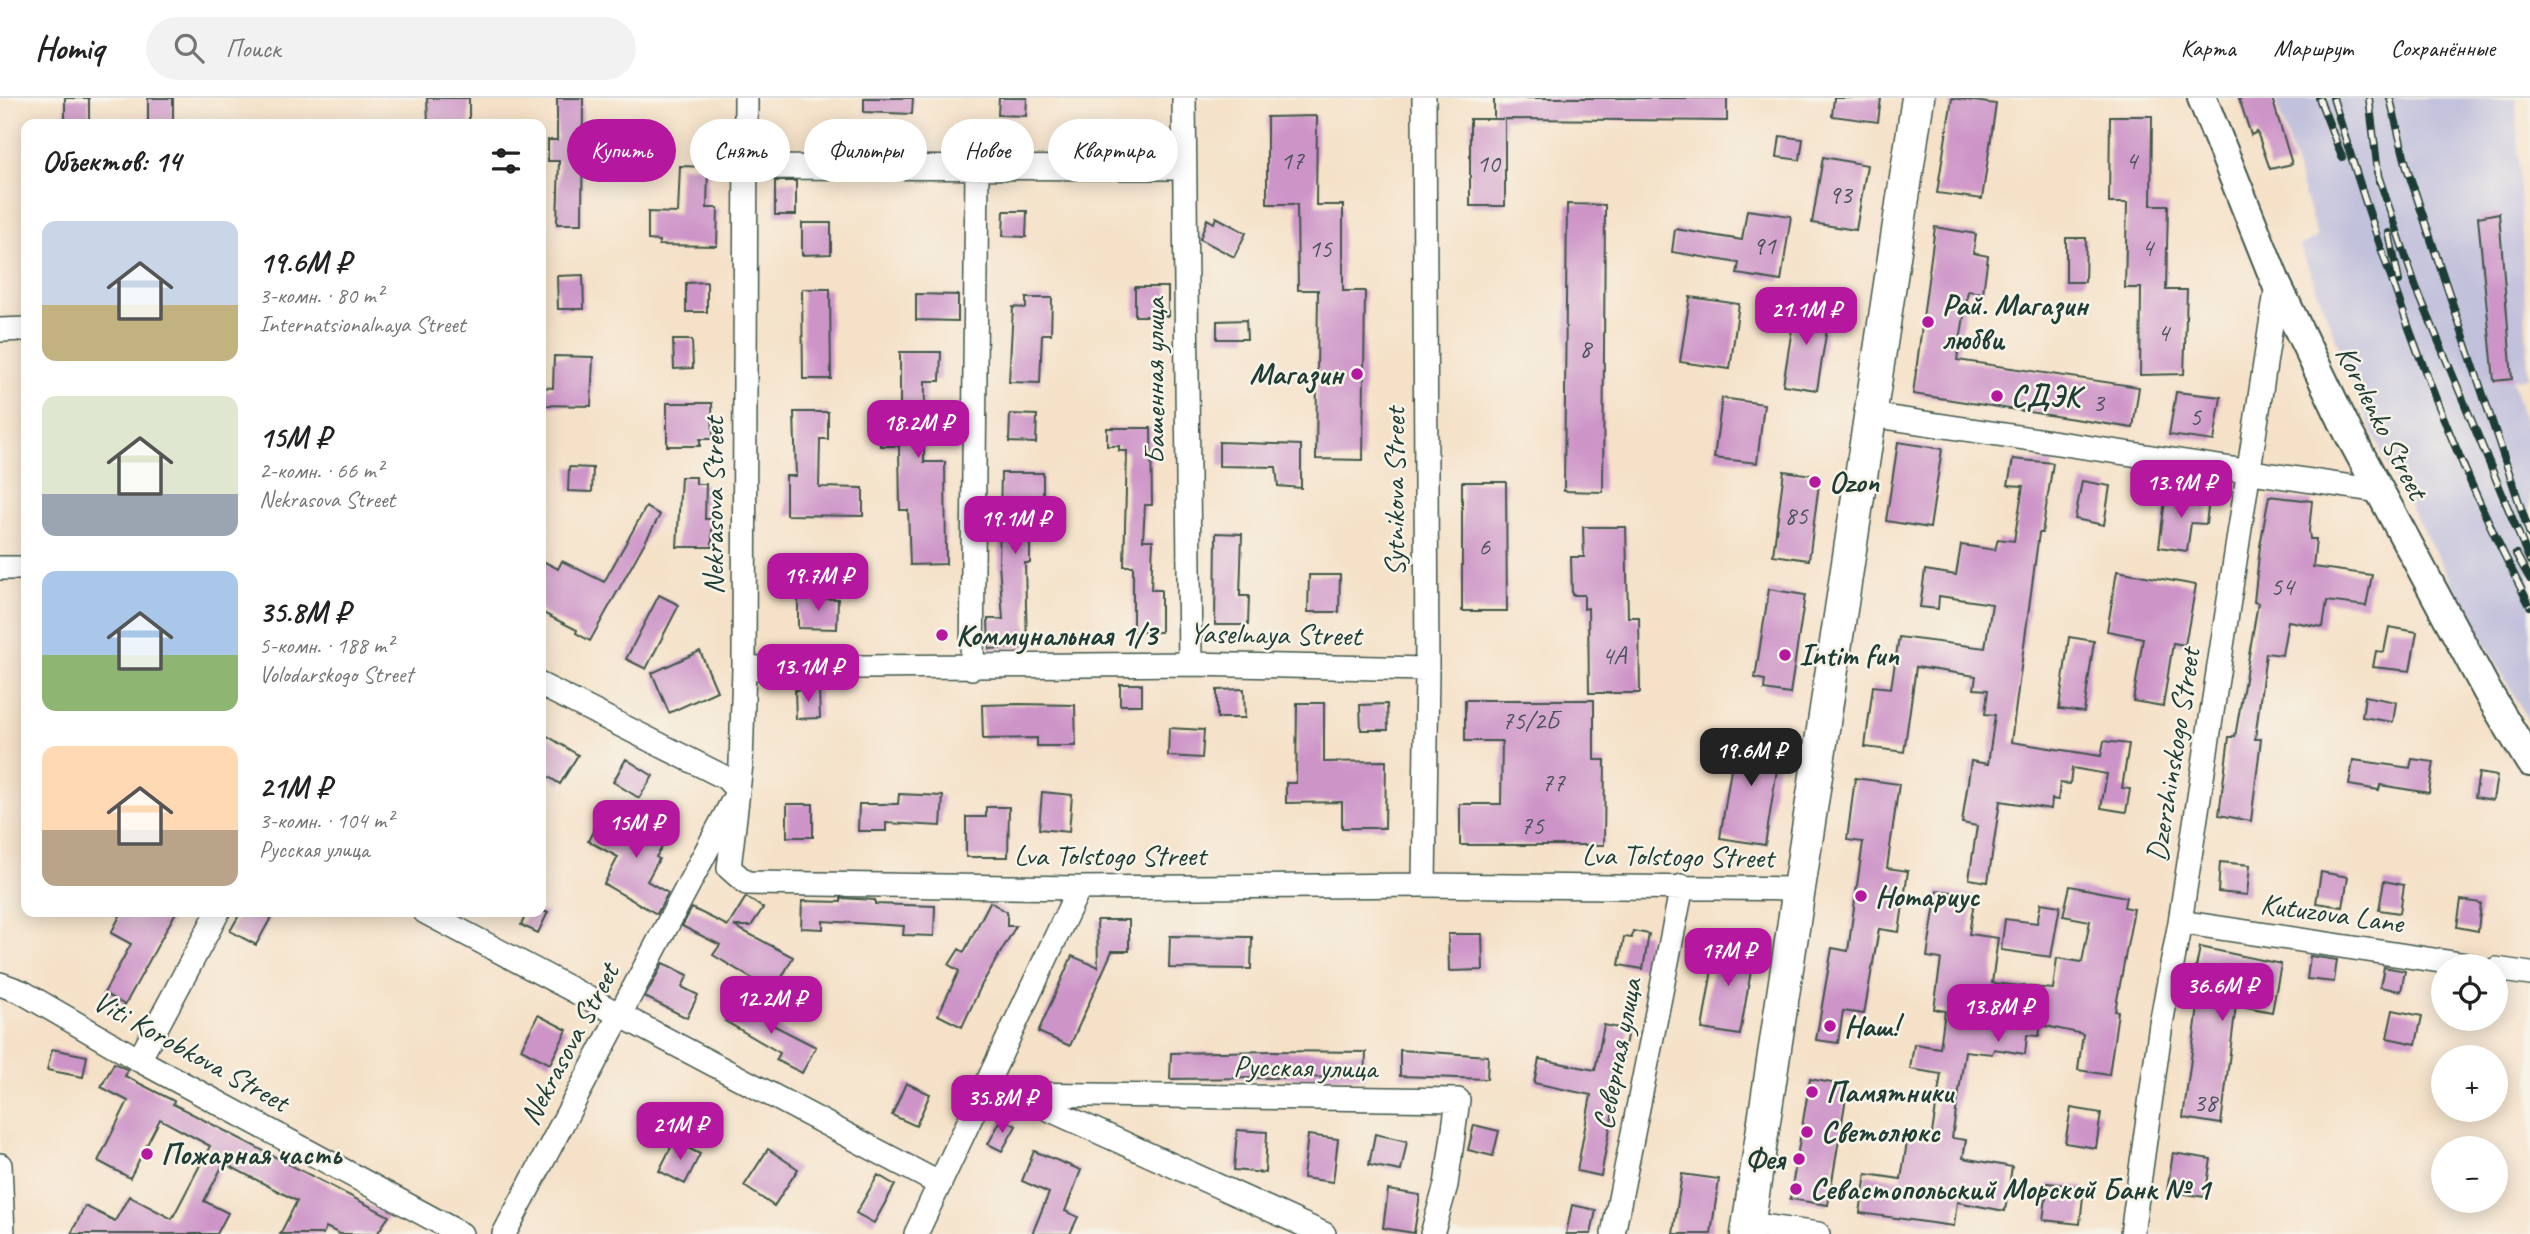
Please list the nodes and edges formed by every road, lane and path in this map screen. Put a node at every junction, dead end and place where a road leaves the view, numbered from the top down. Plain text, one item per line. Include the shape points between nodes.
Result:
1 (746, 98) edge
2 (1184, 98) edge
3 (1424, 98) edge
4 (1919, 98) edge
5 (2202, 98) edge
6 (746, 119) edge
7 (790, 167) edge
8 (941, 168) edge
9 (1034, 168) edge
10 (1183, 168) junction
11 (746, 182) edge
12 (977, 182) edge
13 (2277, 285) junction
14 (21, 329) edge
15 (0, 330) edge
16 (1871, 415) junction
17 (2249, 472) junction
18 (2379, 491) junction
19 (0, 568) edge
20 (21, 568) edge
21 (1190, 664) junction
22 (744, 668) junction
23 (972, 668) junction
24 (1426, 669) junction
25 (546, 688) edge
26 (2530, 762) edge
27 (738, 791) junction
28 (1424, 885) junction
29 (1682, 886) junction
30 (1079, 888) junction
31 (1800, 889) junction
32 (215, 917) edge
33 (434, 917) edge
34 (2180, 922) junction
35 (2431, 960) edge
36 (2508, 971) edge
37 (2530, 974) edge
38 (0, 984) edge
39 (619, 1017) junction
40 (139, 1060) junction
41 (985, 1086) junction
42 (1015, 1094) junction
43 (0, 1165) edge
44 (940, 1184) junction
45 (1748, 1229) edge
46 (3, 1234) edge
47 (461, 1234) edge
48 (504, 1234) edge
49 (916, 1234) edge
50 (1325, 1234) edge
51 (1432, 1234) edge
52 (1613, 1234) edge
53 (1818, 1234) edge
54 (2132, 1234) edge

1 - 6 street, Nekrasova Street
2 - 10 street, Башенная улица
3 - 24 street, Sytnikova Street
4 - 16 main road
5 - 13 street, Korolenko Street
7 - 8 street
9 - 10 street
10 - 21 street, Башенная улица
11 - 22 street, Nekrasova Street
12 - 23 street
13 - 17 street, Dzerzhinskogo Street
13 - 18 street, Korolenko Street
14 - 15 street
16 - 17 street
16 - 31 main road
17 - 18 street
17 - 34 street, Dzerzhinskogo Street
18 - 26 street, Korolenko Street
19 - 20 street
21 - 23 street, Yaselnaya Street
21 - 24 street, Yaselnaya Street
22 - 23 street, Yaselnaya Street
22 - 27 street, Nekrasova Street
24 - 28 street, Sytnikova Street
25 - 27 street via 726,778
27 - 30 street, Lva Tolstogo Street via 729,868 746,883
27 - 39 street, Nekrasova Street
28 - 29 street, Lva Tolstogo Street
28 - 30 street, Lva Tolstogo Street
29 - 31 street, Lva Tolstogo Street
29 - 52 street, Северная улица
30 - 41 street
31 - 45 main road
32 - 40 street
33 - 39 street
34 - 35 street, Kutuzova Lane
34 - 54 street, Dzerzhinskogo Street
36 - 37 street
38 - 40 street, Viti Korobkova Street via 22,992
39 - 44 street
39 - 48 street, Nekrasova Street
40 - 47 street, Viti Korobkova Street
41 - 42 street, Русская улица
41 - 44 street
42 - 50 street, Русская улица
42 - 51 street, Русская улица via 1458,1100 1446,1185
43 - 46 street
44 - 49 street
45 - 53 street

